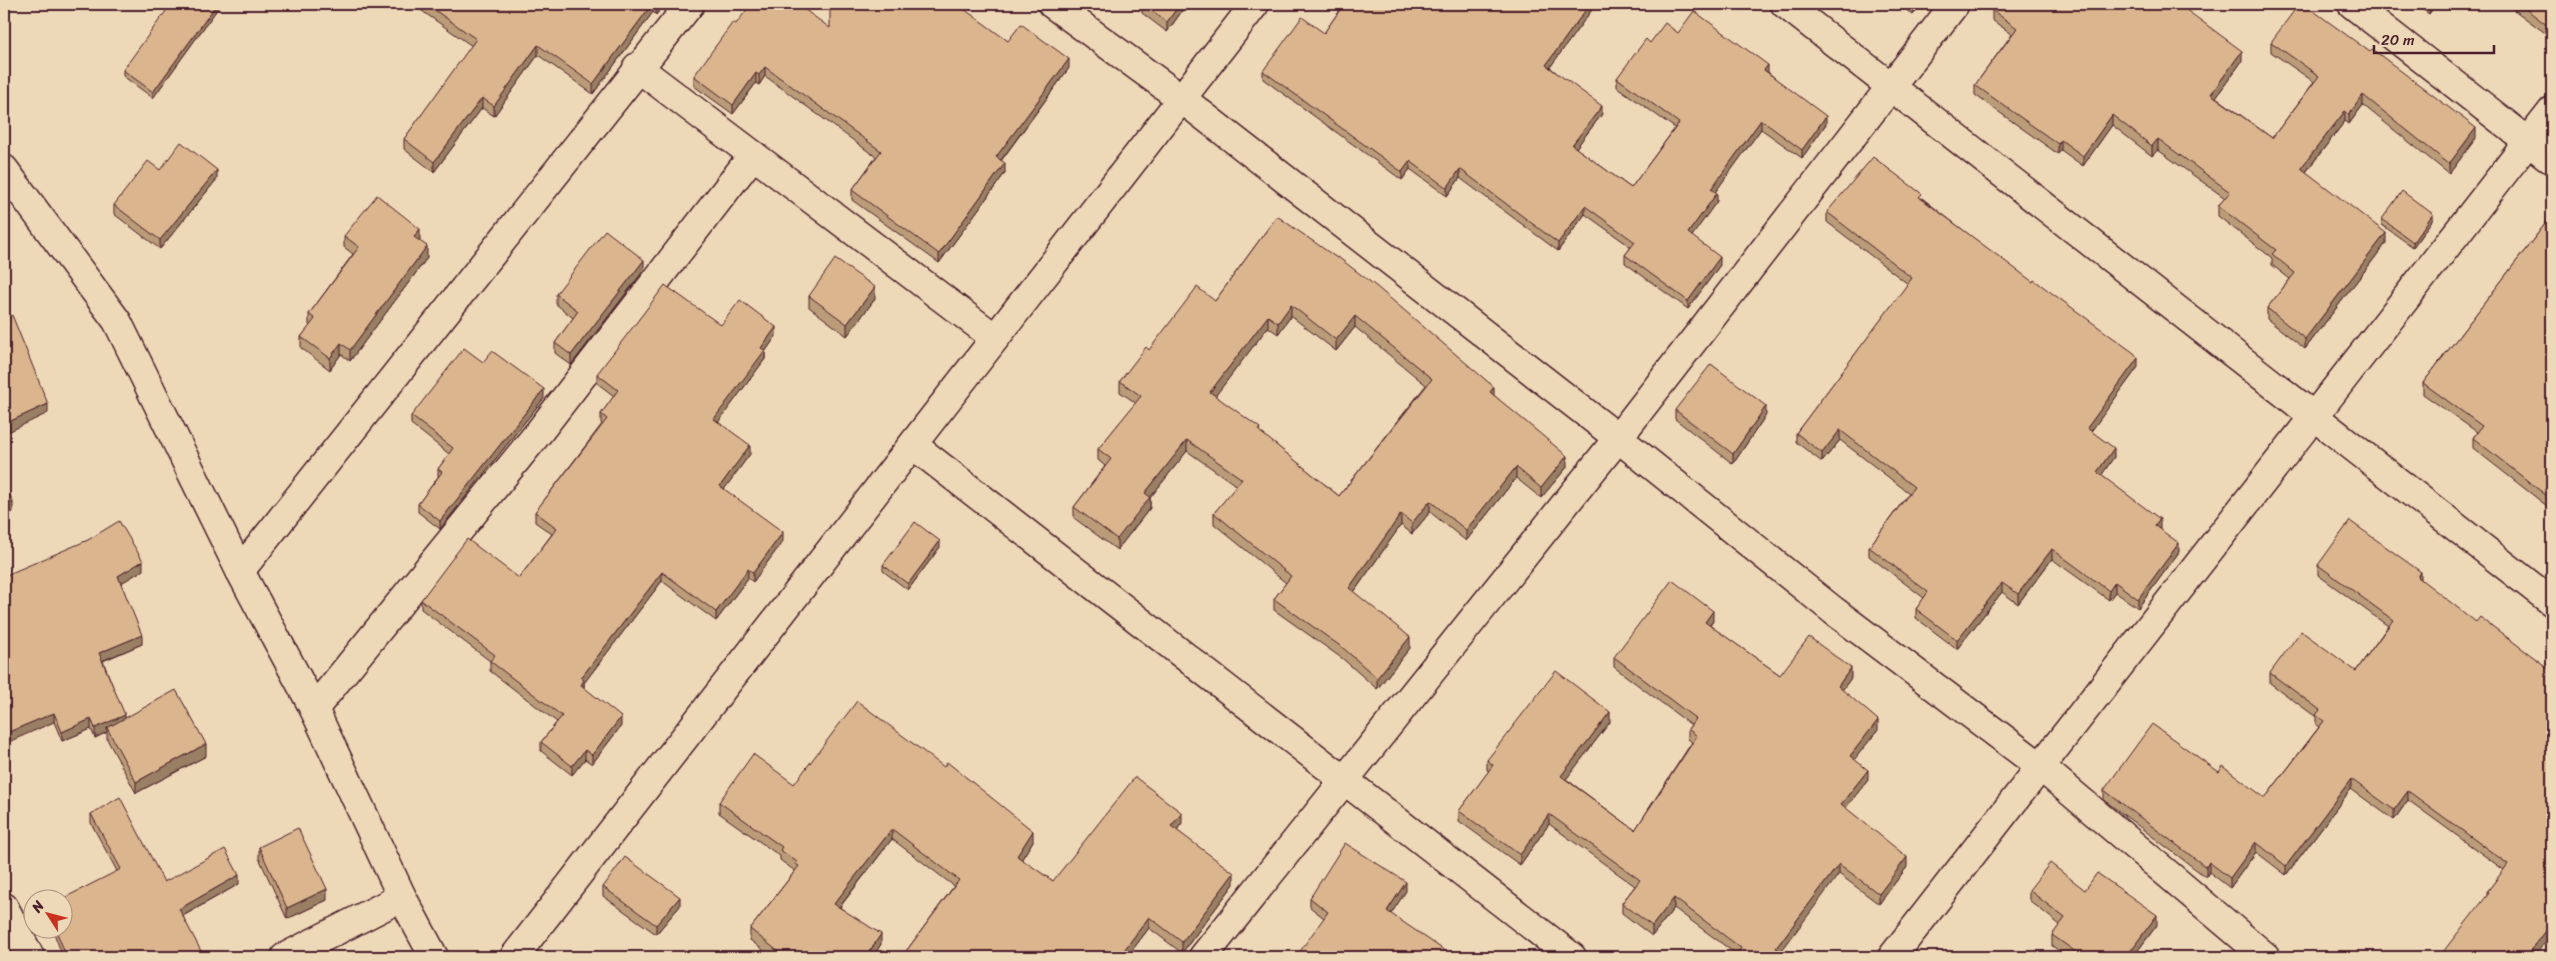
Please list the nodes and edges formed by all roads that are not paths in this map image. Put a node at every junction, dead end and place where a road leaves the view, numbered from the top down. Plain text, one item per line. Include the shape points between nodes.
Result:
1 (690, 4) edge
2 (1052, 4) edge
3 (1255, 4) edge
4 (1785, 4) edge
5 (1955, 4) edge
6 (2352, 4) edge
7 (637, 67) junction
8 (1892, 87) junction
9 (1182, 99) junction
10 (2552, 111) edge
11 (2528, 142) junction
12 (754, 155) junction
13 (2552, 160) edge
14 (4, 169) edge
15 (995, 338) junction
16 (2314, 417) junction
17 (1618, 438) junction
18 (912, 445) junction
19 (240, 570) junction
20 (2552, 602) edge
21 (314, 709) junction
22 (2041, 767) junction
23 (1344, 779) junction
24 (402, 897) junction
25 (4, 907) edge
26 (30, 957) edge
27 (285, 957) edge
28 (434, 957) edge
29 (514, 957) edge
30 (1203, 957) edge
31 (1572, 957) edge
32 (1892, 957) edge
33 (2266, 957) edge

1 - 7 street
2 - 9 street
3 - 9 street
4 - 8 street
5 - 8 street
6 - 11 street
7 - 12 street
7 - 19 street
8 - 16 street
8 - 17 street
9 - 15 street
9 - 17 street
10 - 11 street
11 - 13 street
11 - 16 street
12 - 15 street
12 - 21 street via 539,432
14 - 19 street via 117,321
15 - 18 street
16 - 20 street
16 - 22 street
17 - 22 street via 1834,610
17 - 23 street
18 - 23 street
18 - 29 street
19 - 21 street
21 - 24 street
22 - 32 street
22 - 33 street
23 - 30 street
23 - 31 street
24 - 27 street
24 - 28 street
25 - 26 street

